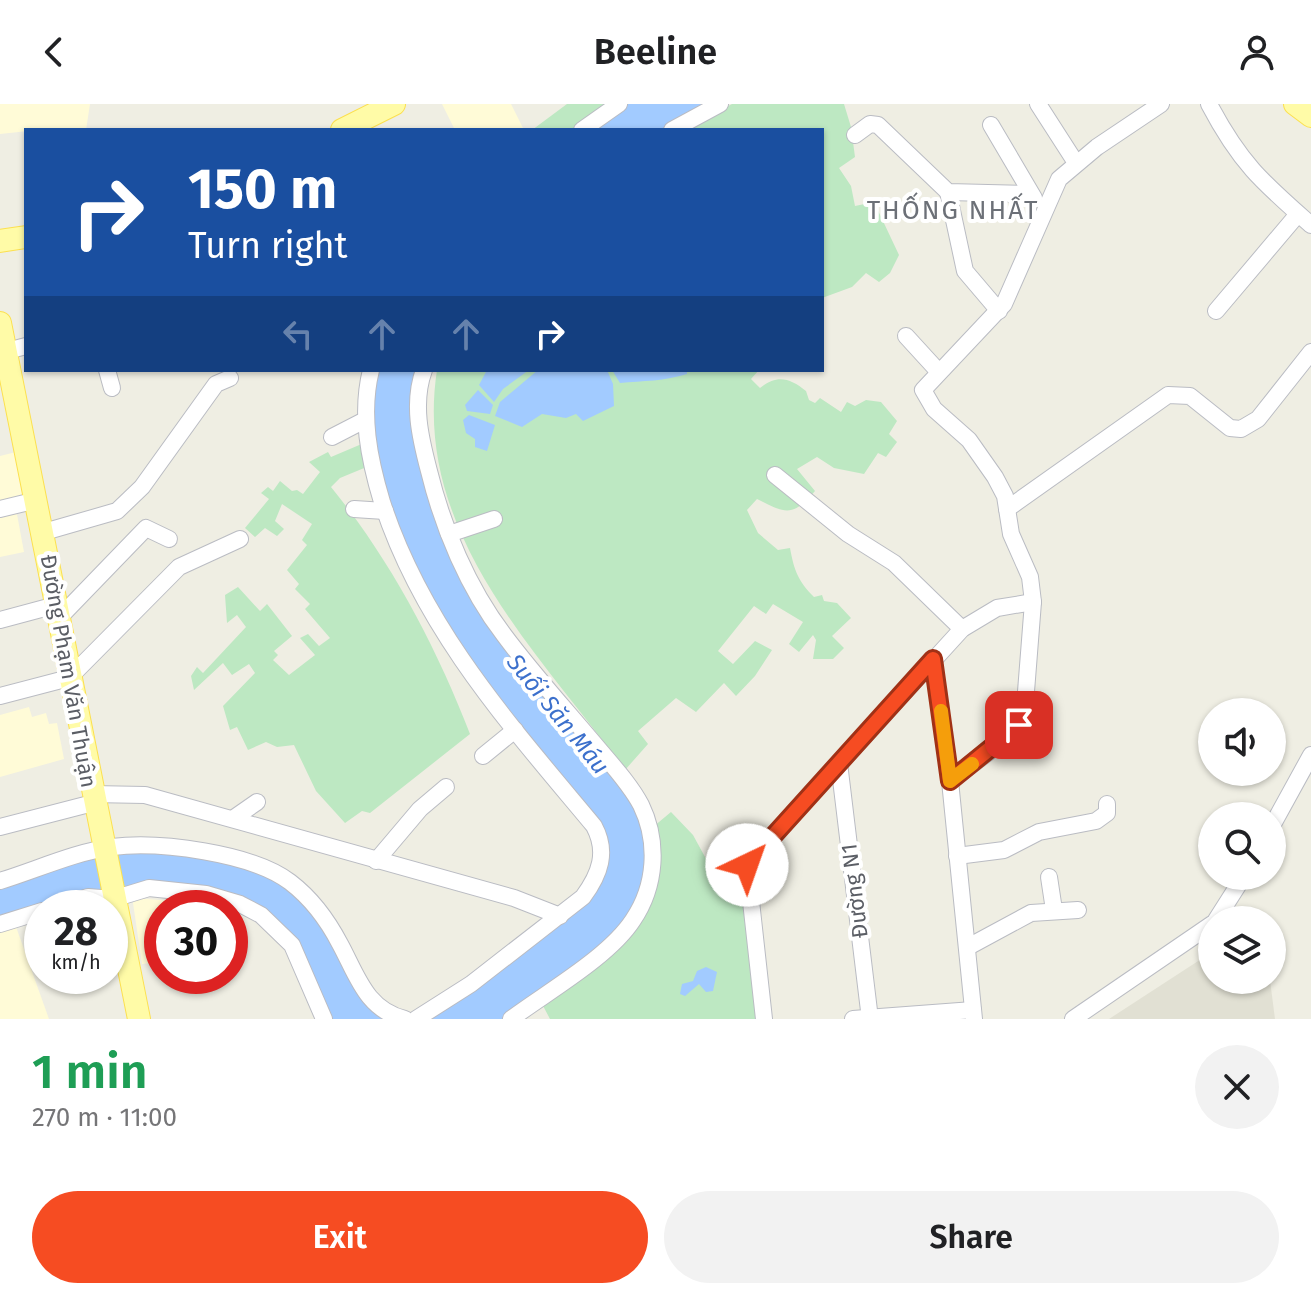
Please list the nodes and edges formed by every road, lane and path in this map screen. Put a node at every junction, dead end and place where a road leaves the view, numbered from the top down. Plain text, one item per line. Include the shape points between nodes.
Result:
1 (394, 104) edge
2 (619, 104) edge
3 (720, 104) edge
4 (1038, 104) edge
5 (1161, 104) edge
6 (1209, 104) edge
7 (1295, 104) edge
8 (1311, 116) edge
9 (991, 125) dead end
10 (346, 128) edge
11 (585, 128) edge
12 (676, 128) edge
13 (855, 135) dead end
14 (1076, 163) junction
15 (948, 192) junction
16 (1029, 194) junction
17 (1044, 207) junction
18 (1298, 214) junction
19 (1311, 225) edge
20 (24, 237) edge
21 (0, 241) edge
22 (999, 311) junction
23 (1216, 311) dead end
24 (0, 323) edge
25 (906, 336) dead end
26 (16, 349) edge
27 (1311, 352) edge
28 (938, 371) junction
29 (108, 372) edge
30 (371, 372) edge
31 (424, 372) edge
32 (231, 379) edge
33 (112, 388) dead end
34 (365, 420) junction
35 (332, 437) dead end
36 (775, 475) dead end
37 (37, 500) junction
38 (0, 509) edge
39 (354, 509) dead end
40 (1007, 509) junction
41 (385, 511) junction
42 (494, 519) dead end
43 (44, 532) junction
44 (449, 534) junction
45 (169, 539) dead end
46 (240, 539) dead end
47 (1033, 602) junction
48 (58, 612) junction
49 (0, 620) edge
50 (962, 629) junction
51 (933, 659) junction
52 (69, 678) junction
53 (0, 696) edge
54 (515, 730) junction
55 (1311, 755) edge
56 (483, 756) dead end
57 (839, 763) junction
58 (950, 781) junction
59 (446, 787) dead end
60 (92, 798) junction
61 (257, 802) dead end
62 (1285, 802) edge
63 (1107, 804) dead end
64 (234, 818) junction
65 (0, 827) edge
66 (103, 848) junction
67 (957, 856) junction
68 (376, 861) junction
69 (1049, 877) dead end
70 (0, 881) edge
71 (111, 890) edge
72 (128, 894) edge
73 (1054, 910) junction
74 (1078, 910) dead end
75 (560, 916) junction
76 (24, 917) edge
77 (0, 924) edge
78 (1198, 933) edge
79 (968, 947) junction
80 (128, 968) edge
81 (974, 1015) edge
82 (864, 1018) edge
83 (139, 1019) edge
84 (324, 1019) edge
85 (405, 1019) edge
86 (416, 1019) edge
87 (511, 1019) edge
88 (764, 1019) edge
89 (1073, 1019) edge

1 - 10 main road
2 - 11 street
3 - 12 street
4 - 14 street
5 - 14 street
6 - 18 street via 1238,155
7 - 8 main road
9 - 16 street
13 - 15 street via 870,124 878,125
14 - 17 street via 1059,179
15 - 16 street
15 - 22 street via 965,271
16 - 17 street
17 - 22 street via 1022,269
18 - 19 street
18 - 23 street
20 - 21 main road
22 - 28 street
24 - 26 main road, Đường Phạm Văn Thuận
25 - 28 street
26 - 37 main road, Đường Phạm Văn Thuận
27 - 40 street via 1247,427 1230,428 1190,396 1168,395
28 - 40 street via 923,390 926,399 981,455
29 - 33 street
30 - 34 street
31 - 44 street via 417,402 420,427
32 - 43 street via 216,384 142,487 112,515
34 - 35 street
34 - 41 street
36 - 50 street via 848,534 902,568
37 - 38 street
37 - 43 main road, Đường Phạm Văn Thuận
39 - 41 street
40 - 47 street
41 - 54 street via 420,595 448,642
42 - 44 street
43 - 48 main road, Đường Phạm Văn Thuận
44 - 87 street via 503,634 617,772 641,806 651,836 653,868 632,923 607,948
45 - 48 street via 146,528
46 - 52 street via 179,567
47 - 50 street via 997,608
47 - 58 street via 1024,717 1014,733
48 - 49 street
48 - 52 main road, Đường Phạm Văn Thuận
50 - 51 street
51 - 57 street
51 - 58 street
52 - 53 street
52 - 60 main road, Đường Phạm Văn Thuận
54 - 56 street
54 - 75 street via 601,839 596,881
55 - 62 street
57 - 82 street, Đường N1
57 - 88 street via 747,865
58 - 67 street
59 - 68 street
60 - 64 street via 145,795
60 - 65 street
60 - 66 main road, Đường Phạm Văn Thuận
61 - 64 street
63 - 67 street via 1107,813 1096,821 1039,832 1004,850
64 - 68 street
66 - 70 street
66 - 71 main road, Đường Phạm Văn Thuận
66 - 85 street via 189,850 266,868 289,881 325,919 366,994 378,1008
67 - 79 street
68 - 75 street via 514,898
69 - 73 street
72 - 84 street via 171,889 229,901 261,915 292,945
73 - 74 street
73 - 79 street via 1021,916
75 - 86 street
76 - 77 street
78 - 89 street
79 - 81 street
80 - 83 main road, Đường Phạm Văn Thuận
81 - 82 street

